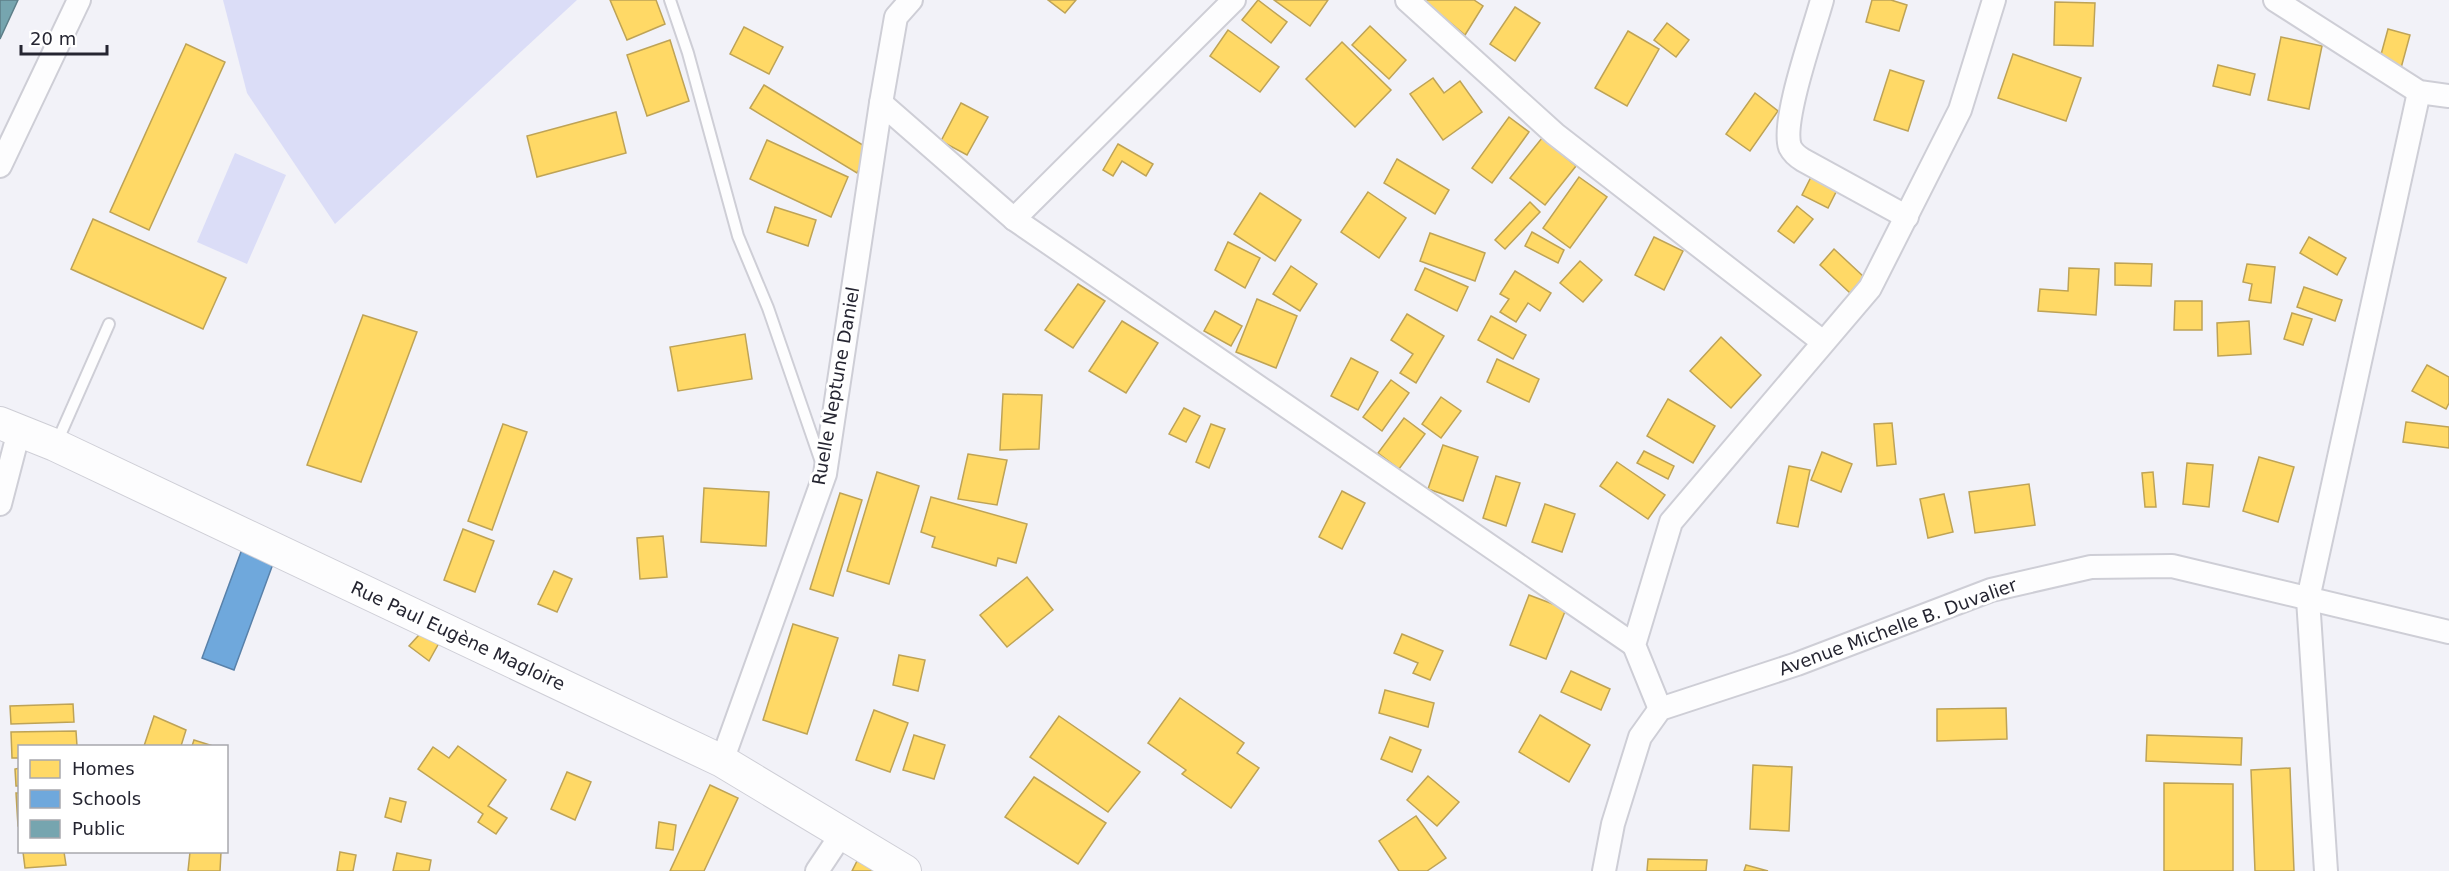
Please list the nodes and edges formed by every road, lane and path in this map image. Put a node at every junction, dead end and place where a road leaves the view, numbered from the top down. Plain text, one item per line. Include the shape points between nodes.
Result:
1 (79, 0) edge
2 (670, 0) edge
3 (911, 0) edge
4 (1234, 0) edge
5 (1407, 0) edge
6 (1822, 0) edge
7 (1994, 0) edge
8 (2276, 0) edge
9 (2449, 80) edge
10 (2419, 92) junction
11 (2449, 96) edge
12 (881, 103) junction
13 (0, 166) edge
14 (1907, 217) junction
15 (1014, 219) junction
16 (109, 324) dead end
17 (1823, 342) junction
18 (10, 427) edge
19 (55, 445) junction
20 (825, 474) junction
21 (0, 504) edge
22 (2308, 599) junction
23 (2449, 632) edge
24 (1634, 645) junction
25 (1660, 709) junction
26 (722, 761) junction
27 (843, 832) junction
28 (818, 871) edge
29 (906, 871) edge
30 (1604, 871) edge
31 (2326, 871) edge

1 - 13 street
2 - 20 lane via 738,236 768,308
3 - 12 street, Ruelle Neptune Daniel via 896,17
4 - 15 street
5 - 17 street via 1556,134
6 - 14 street via 1790,113 1790,147 1803,160
7 - 14 street via 1960,110
8 - 10 street
9 - 10 street
10 - 11 street
10 - 22 street
12 - 15 street
12 - 20 street, Ruelle Neptune Daniel
14 - 17 street via 1870,288
15 - 24 street
16 - 19 lane
17 - 24 street via 1671,522
18 - 19 main road, Rue Paul Eugène Magloire
18 - 21 street
19 - 26 main road, Rue Paul Eugène Magloire
20 - 26 street, Ruelle Neptune Daniel
22 - 23 street, Avenue Michelle B. Duvalier
22 - 25 street, Avenue Michelle B. Duvalier via 2172,566 2091,567 1991,590 1797,664
22 - 31 street
24 - 25 street
25 - 30 street via 1640,737 1613,824
26 - 27 main road, Rue Paul Eugène Magloire
27 - 28 street
27 - 29 main road, Rue Paul Eugène Magloire

